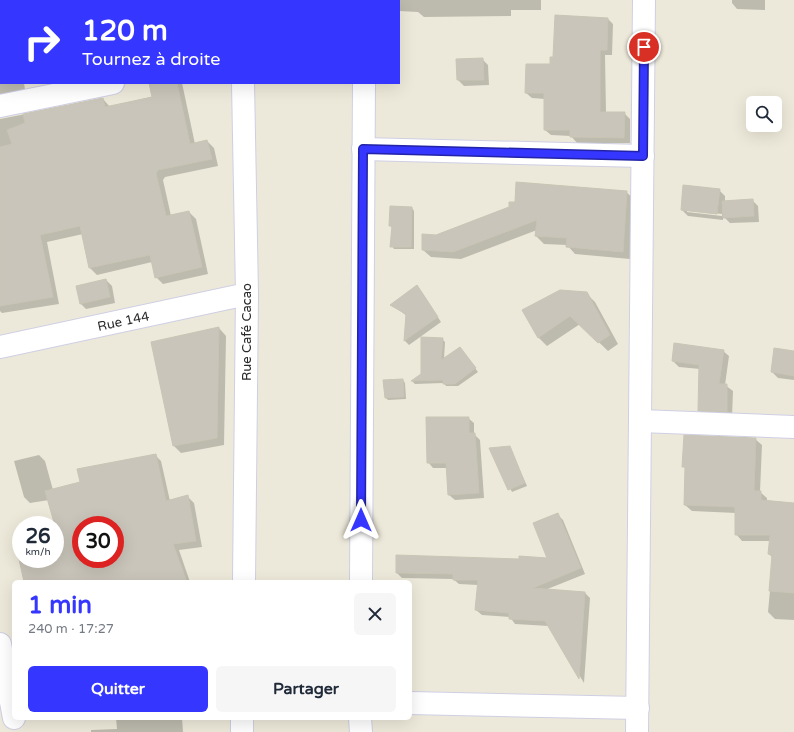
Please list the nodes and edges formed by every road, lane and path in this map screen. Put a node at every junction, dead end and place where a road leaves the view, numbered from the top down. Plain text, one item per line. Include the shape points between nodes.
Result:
1 (644, 0) edge
2 (108, 84) edge
3 (243, 84) edge
4 (364, 84) edge
5 (0, 106) edge
6 (363, 149) junction
7 (643, 156) junction
8 (247, 294) junction
9 (0, 347) edge
10 (640, 421) junction
11 (794, 427) edge
12 (244, 580) edge
13 (361, 580) edge
14 (0, 644) edge
15 (412, 703) edge
16 (12, 707) edge
17 (638, 708) junction
18 (14, 720) edge
19 (242, 720) edge
20 (360, 720) edge
21 (17, 732) edge
22 (242, 732) edge
23 (360, 732) edge
24 (637, 732) edge

1 - 7 street
2 - 5 street
3 - 8 street, Rue Café Cacao
4 - 6 street
6 - 7 street
6 - 13 street
7 - 10 street
8 - 9 street, Rue 144
8 - 12 street, Rue Café Cacao
10 - 11 street
10 - 17 street
14 - 16 street
15 - 17 street
17 - 24 street
18 - 21 street
19 - 22 street
20 - 23 street

